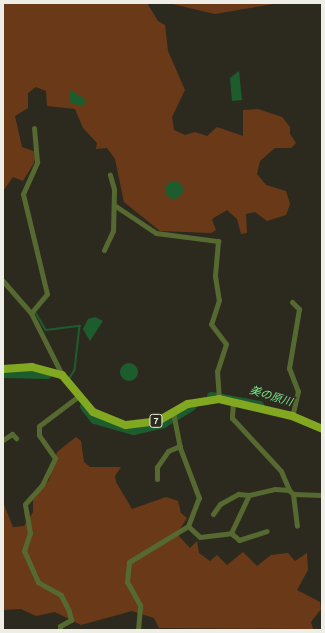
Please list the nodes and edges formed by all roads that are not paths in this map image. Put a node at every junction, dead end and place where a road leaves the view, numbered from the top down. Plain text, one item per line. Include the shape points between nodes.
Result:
1 (34, 128) dead end
2 (110, 175) dead end
3 (114, 205) junction
4 (104, 250) dead end
5 (3, 281) edge
6 (292, 302) dead end
7 (31, 313) junction
8 (3, 369) edge
9 (62, 375) junction
10 (80, 395) junction
11 (220, 399) junction
12 (233, 402) junction
13 (173, 413) junction
14 (292, 416) junction
15 (322, 429) edge
16 (16, 438) dead end
17 (3, 440) edge
18 (180, 446) junction
19 (157, 479) dead end
20 (289, 490) junction
21 (293, 494) junction
22 (249, 495) junction
23 (322, 495) edge
24 (213, 514) dead end
25 (188, 526) junction
26 (297, 526) dead end
27 (267, 531) dead end
28 (231, 534) junction
29 (60, 630) edge
30 (138, 630) edge

1 - 7 street via 37,162 23,194 47,294
2 - 3 street
3 - 4 street via 113,231
3 - 11 street via 156,233 218,241 215,276 219,300 211,324 226,344 217,371
5 - 7 street
6 - 14 street via 299,309 289,368 298,391
7 - 9 street
8 - 9 main road via 32,367
9 - 10 main road, 7
10 - 13 main road, 7 via 101,418 126,425 158,421
10 - 29 street via 40,426 39,434 56,458 42,485 25,504 30,533 24,551 38,582 61,594 69,611 71,620 60,626
11 - 12 main road, 7
11 - 13 main road, 7 via 188,404
12 - 14 main road, 7
12 - 20 street via 232,418 281,471
13 - 18 street
14 - 15 main road, 7
16 - 17 street via 12,434
18 - 19 street via 168,451 157,467
18 - 25 street via 199,498
20 - 21 street
20 - 22 street via 275,488
21 - 23 street
21 - 26 street
22 - 24 street via 238,494 220,504
22 - 28 street
25 - 28 street via 200,537
25 - 30 street via 129,562 127,582 140,605
27 - 28 street via 239,540

